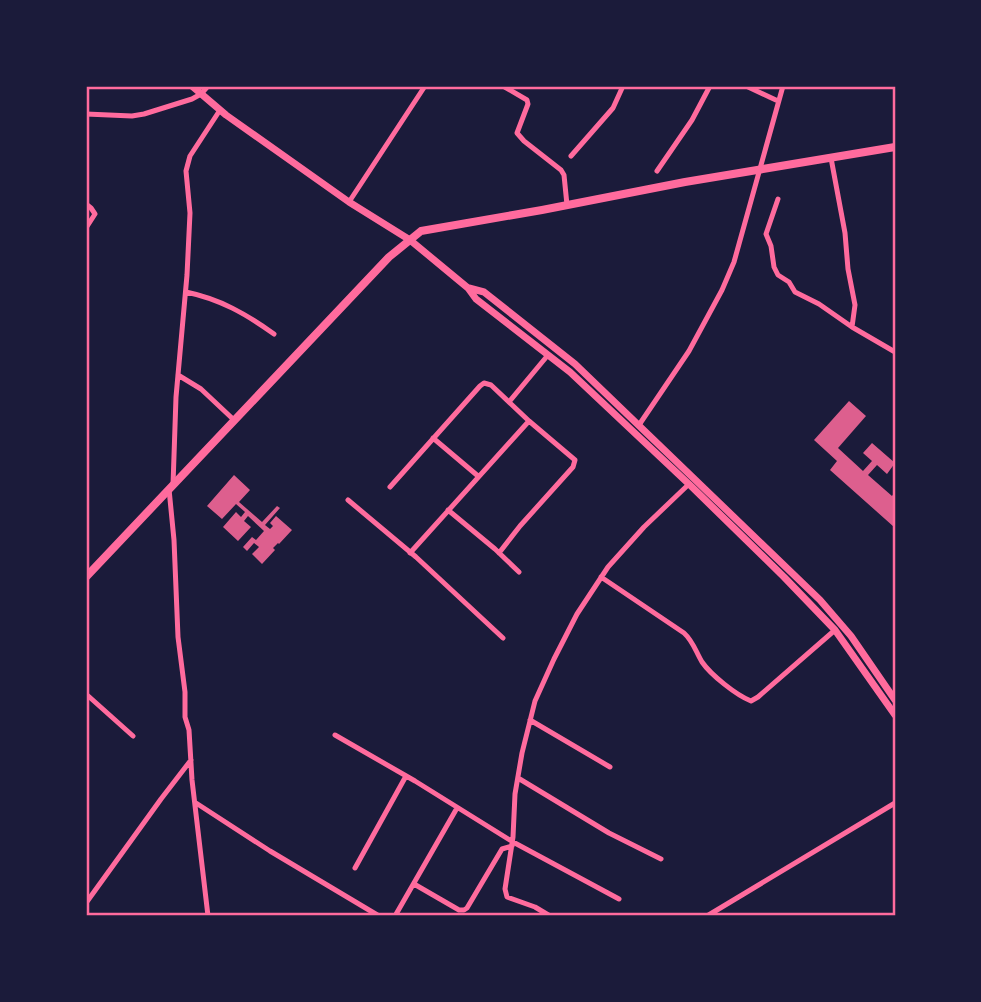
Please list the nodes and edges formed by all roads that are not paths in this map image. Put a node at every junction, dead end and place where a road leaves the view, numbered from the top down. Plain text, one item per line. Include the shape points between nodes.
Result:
1 (192, 86) edge
2 (208, 86) edge
3 (425, 86) edge
4 (503, 86) edge
5 (623, 86) edge
6 (710, 86) edge
7 (746, 86) edge
8 (783, 86) edge
9 (201, 94) junction
10 (778, 101) junction
11 (220, 110) junction
12 (86, 114) edge
13 (895, 147) edge
14 (572, 156) dead end
15 (831, 158) junction
16 (760, 169) junction
17 (657, 171) dead end
18 (778, 199) dead end
19 (349, 202) junction
20 (86, 204) edge
21 (567, 205) junction
22 (86, 228) edge
23 (410, 240) junction
24 (468, 288) junction
25 (186, 292) junction
26 (852, 327) junction
27 (274, 334) dead end
28 (895, 352) edge
29 (548, 355) junction
30 (178, 375) junction
31 (509, 402) junction
32 (234, 420) junction
33 (529, 421) junction
34 (639, 425) junction
35 (433, 438) junction
36 (478, 476) junction
37 (689, 484) junction
38 (171, 487) junction
39 (390, 487) dead end
40 (348, 500) dead end
41 (448, 510) junction
42 (410, 553) junction
43 (499, 553) junction
44 (519, 572) dead end
45 (86, 577) edge
46 (601, 577) junction
47 (835, 630) junction
48 (503, 638) dead end
49 (86, 694) edge
50 (895, 700) edge
51 (895, 715) edge
52 (530, 720) junction
53 (335, 735) dead end
54 (133, 736) dead end
55 (191, 760) junction
56 (610, 767) dead end
57 (406, 776) junction
58 (518, 778) junction
59 (196, 803) junction
60 (895, 803) edge
61 (457, 808) junction
62 (512, 844) junction
63 (661, 859) dead end
64 (355, 868) dead end
65 (414, 884) junction
66 (619, 900) dead end
67 (86, 903) edge
68 (462, 913) edge
69 (208, 916) edge
70 (379, 916) edge
71 (395, 916) edge
72 (550, 916) edge
73 (707, 916) edge

1 - 9 street
2 - 9 street
3 - 19 street
4 - 21 street via 527,100 517,133 561,170
5 - 14 street via 613,108
6 - 17 street
7 - 10 street
8 - 10 street
9 - 11 street
9 - 12 street via 144,114
10 - 16 street
11 - 19 street
11 - 25 street via 186,171 190,213
13 - 15 main road
15 - 16 main road
15 - 26 street via 855,305
16 - 21 main road
16 - 34 street via 722,290 689,351
18 - 26 street via 766,230 778,275 795,292
19 - 23 street
20 - 22 street via 95,214
21 - 23 main road via 421,231
23 - 24 street
23 - 32 main road via 388,257
24 - 29 street
24 - 34 street via 484,292 565,356
25 - 27 street via 241,312
25 - 30 street
26 - 28 street
29 - 31 street
29 - 37 street
30 - 32 street
30 - 38 street
31 - 33 street
31 - 35 street via 484,383
32 - 38 main road
33 - 36 street
33 - 43 street via 573,457 575,464
34 - 50 street via 820,600
35 - 36 street
35 - 39 street
36 - 41 street
37 - 46 street
37 - 47 street
38 - 45 main road
38 - 55 street via 178,637
40 - 42 street
41 - 42 street
41 - 43 street
42 - 48 street
43 - 44 street
46 - 47 street via 684,633 708,669 751,701
46 - 52 street via 554,659
47 - 51 street
49 - 54 street
52 - 56 street
52 - 58 street
53 - 57 street
55 - 59 street
55 - 67 street
57 - 61 street
57 - 64 street
58 - 62 street
58 - 63 street
59 - 69 street
59 - 70 street
60 - 73 street
61 - 62 street
61 - 65 street
62 - 66 street
62 - 68 street via 502,849
62 - 72 street via 505,894
65 - 68 street
65 - 71 street

